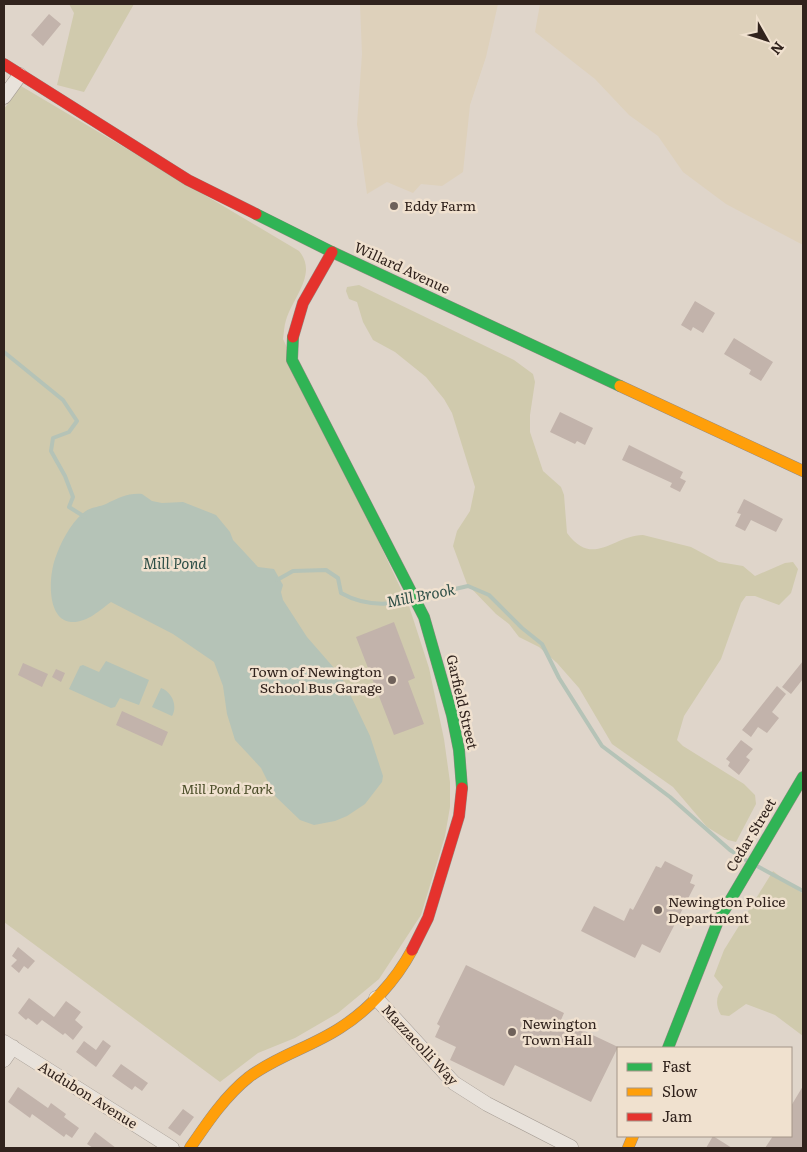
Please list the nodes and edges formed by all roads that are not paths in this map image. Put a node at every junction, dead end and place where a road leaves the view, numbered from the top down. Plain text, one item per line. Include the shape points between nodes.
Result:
1 (4, 64) edge
2 (20, 74) junction
3 (4, 97) edge
4 (332, 252) junction
5 (803, 471) edge
6 (803, 777) edge
7 (376, 998) junction
8 (8, 1045) edge
9 (668, 1047) edge
10 (4, 1060) edge
11 (570, 1147) edge
12 (172, 1148) edge
13 (190, 1148) edge

1 - 2 main road, Willard Avenue
2 - 3 street
2 - 4 main road, Willard Avenue via 188,180
4 - 5 main road, Willard Avenue
4 - 7 main road, Garfield Street via 295,319 292,360 424,617 450,706 459,750 462,790 451,845 428,918 400,972
6 - 9 main road, Cedar Street via 718,921
7 - 11 street, Mazzacolli Way via 454,1083
7 - 13 main road, Garfield Street via 340,1028 290,1052 248,1078 214,1113
8 - 10 street
8 - 12 street, Audubon Avenue

